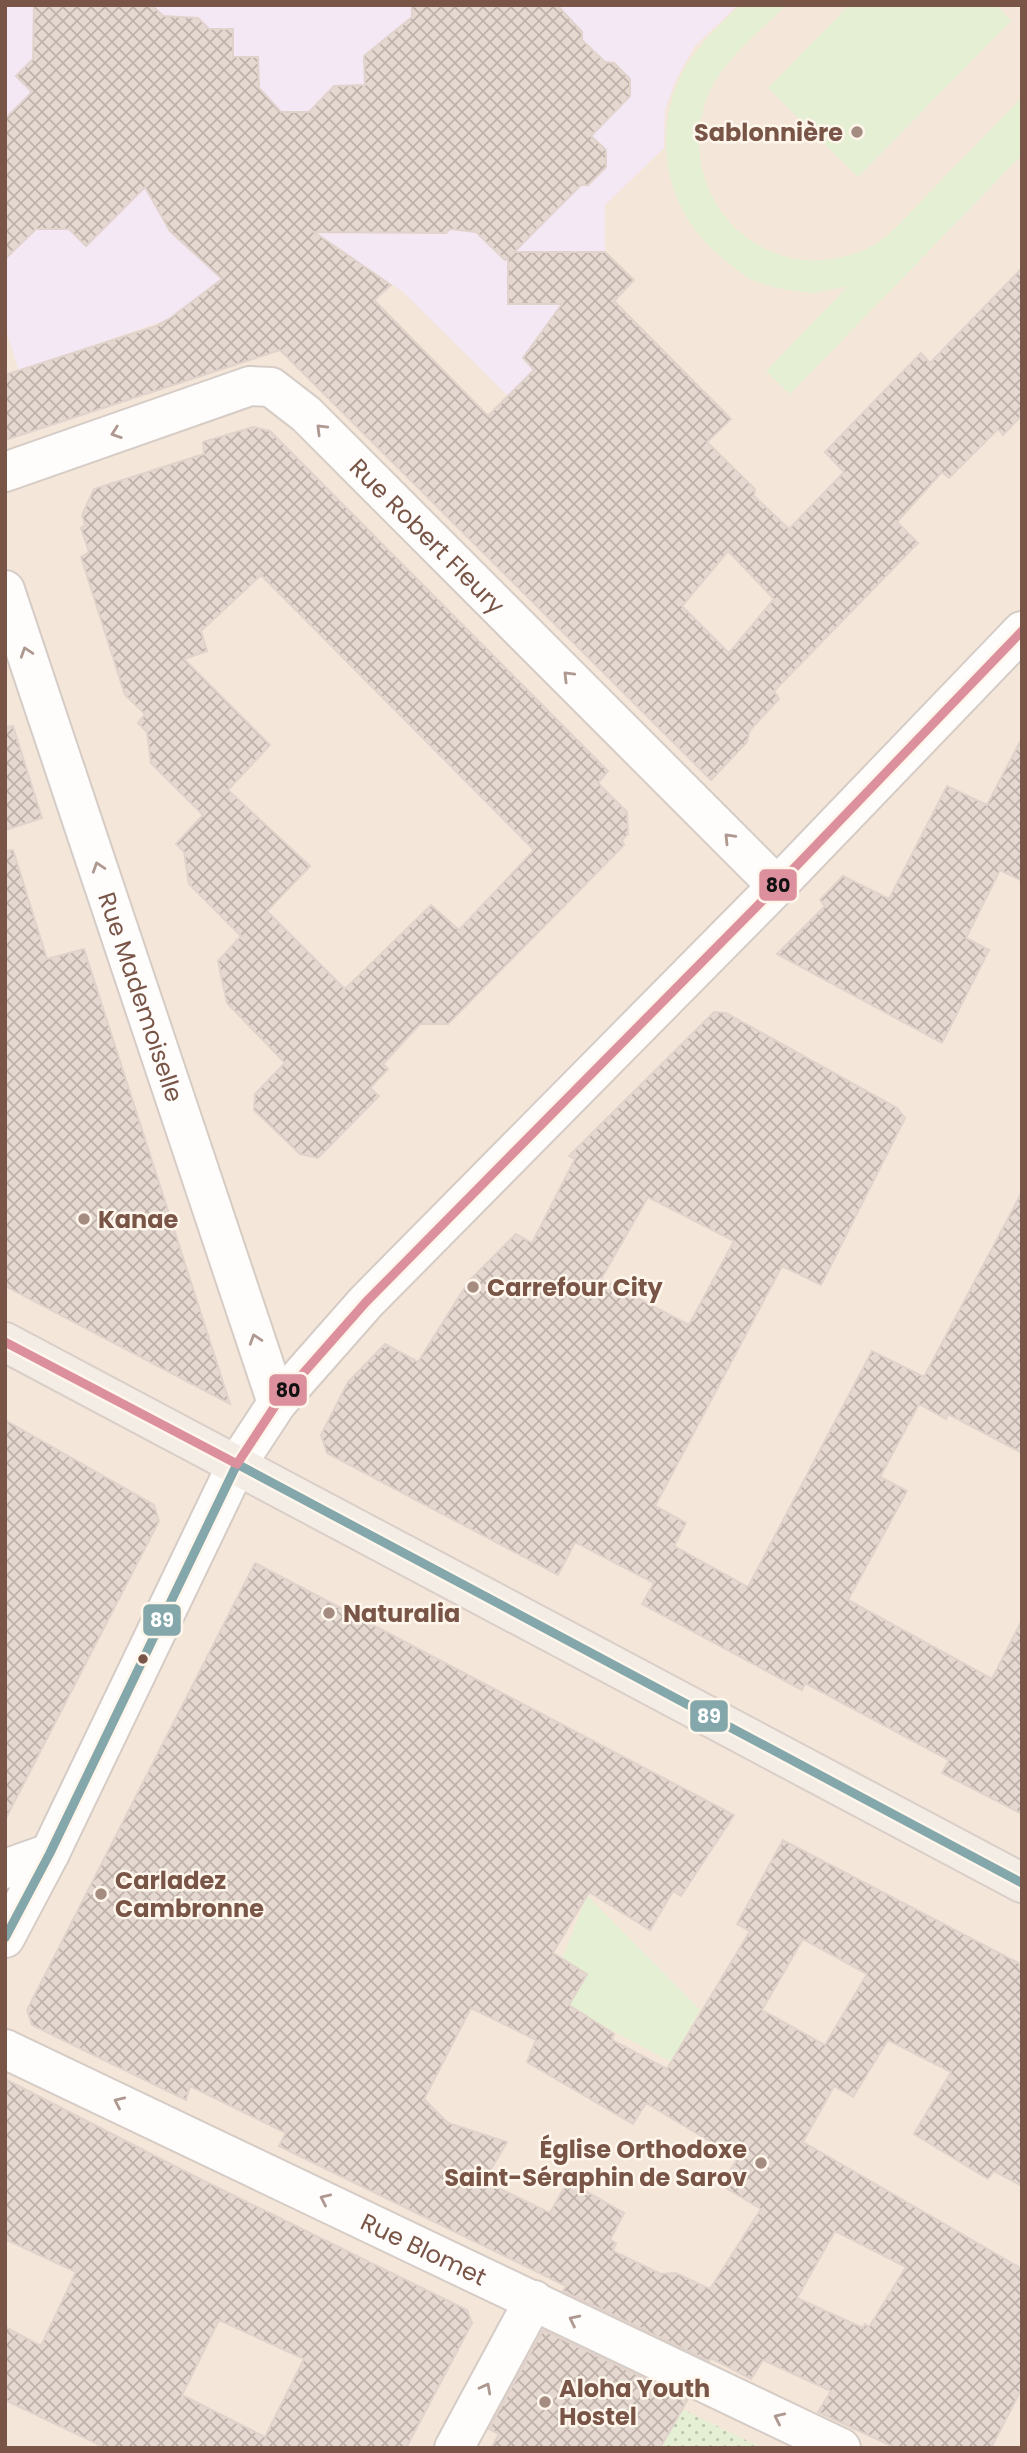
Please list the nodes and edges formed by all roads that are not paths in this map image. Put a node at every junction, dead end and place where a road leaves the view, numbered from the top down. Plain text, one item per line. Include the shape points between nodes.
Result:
1 (5, 472) edge
2 (5, 590) edge
3 (1022, 631) edge
4 (777, 886) junction
5 (5, 1342) edge
6 (277, 1404) junction
7 (237, 1464) junction
8 (50, 1853) junction
9 (5, 1869) edge
10 (1022, 1883) edge
11 (5, 1938) edge
12 (5, 2049) edge
13 (534, 2300) junction
14 (454, 2448) edge
15 (841, 2448) edge

4 -> 1 street, Rue Robert Fleury via 306,414 271,387 250,386
6 -> 2 street, Rue Mademoiselle
3 - 4 street
4 - 6 street via 375,1292
5 - 7 main road
6 - 7 street
7 - 8 street
7 - 10 main road
8 - 9 street
8 - 11 street
13 -> 12 street, Rue Blomet
14 -> 13 street
15 -> 13 street, Rue Blomet

